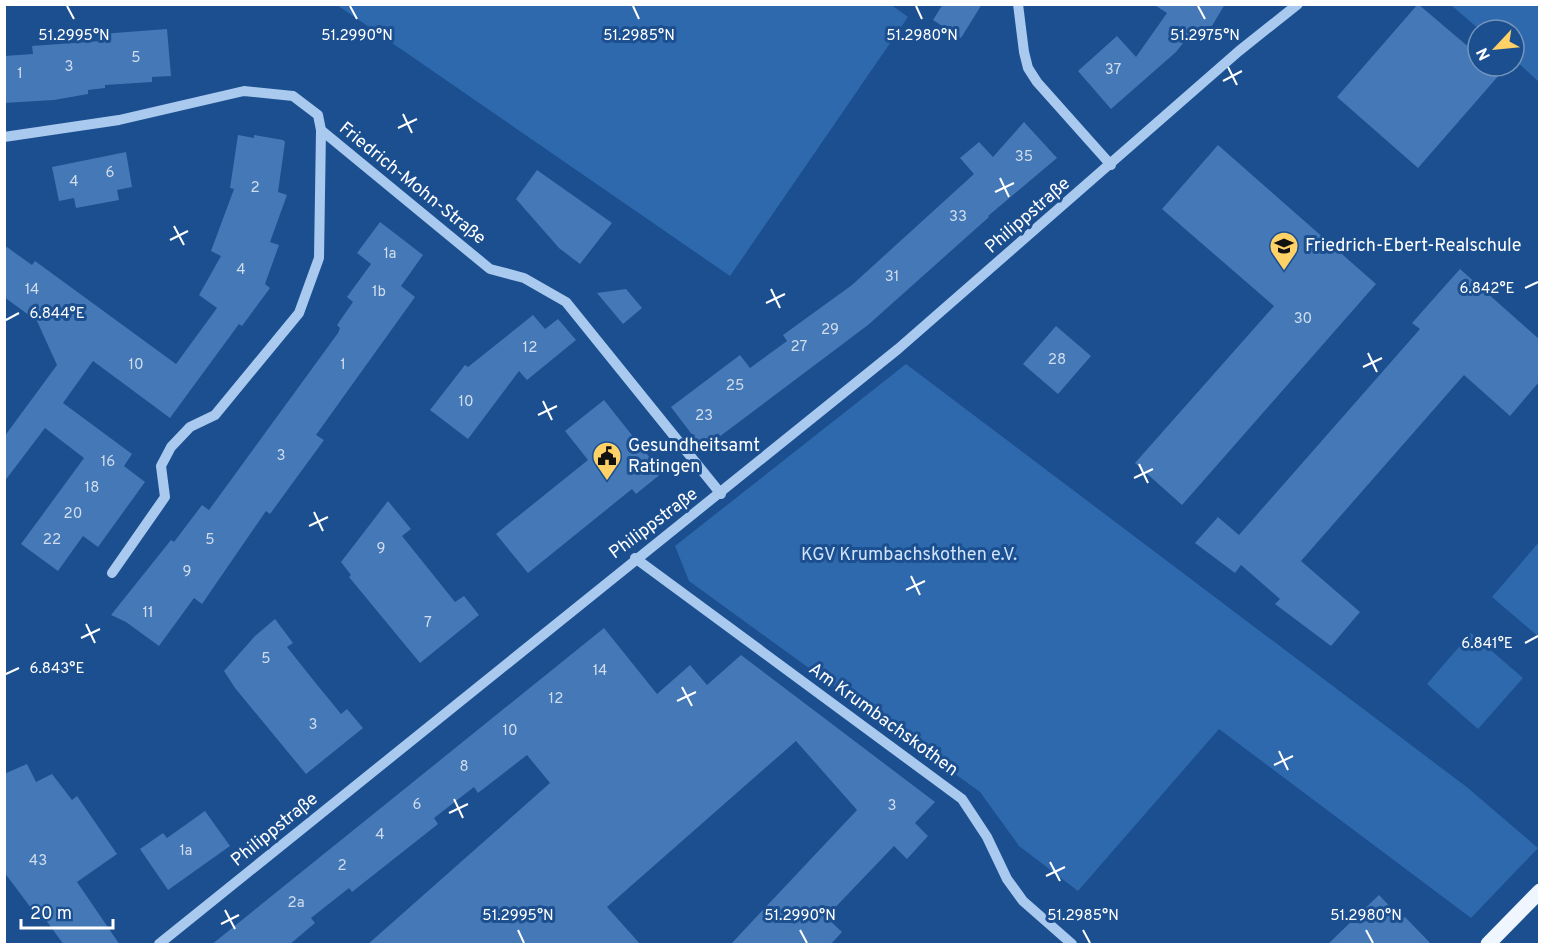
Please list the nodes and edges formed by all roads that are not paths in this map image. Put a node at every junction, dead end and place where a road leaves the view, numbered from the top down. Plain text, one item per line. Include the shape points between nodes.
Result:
1 (1018, 4) edge
2 (1298, 4) edge
3 (321, 130) junction
4 (4, 137) edge
5 (1111, 165) junction
6 (721, 494) junction
7 (635, 558) junction
8 (112, 573) dead end
9 (1539, 891) edge
10 (159, 945) edge
11 (1072, 945) edge
12 (1488, 945) edge

1 - 5 street via 1028,68 1036,82
2 - 5 street, Philippstraße
3 - 4 street, Friedrich-Mohn-Straße via 318,115 293,96 244,91 119,120
3 - 6 street, Friedrich-Mohn-Straße via 490,269 524,278 566,302
3 - 8 street via 320,258 299,313 215,415 190,427 171,447 161,466 165,496
5 - 6 street, Philippstraße via 898,349
6 - 7 street, Philippstraße
7 - 10 street, Philippstraße
7 - 11 street, Am Krumbachskothen via 962,799 1023,901
9 - 12 main road

